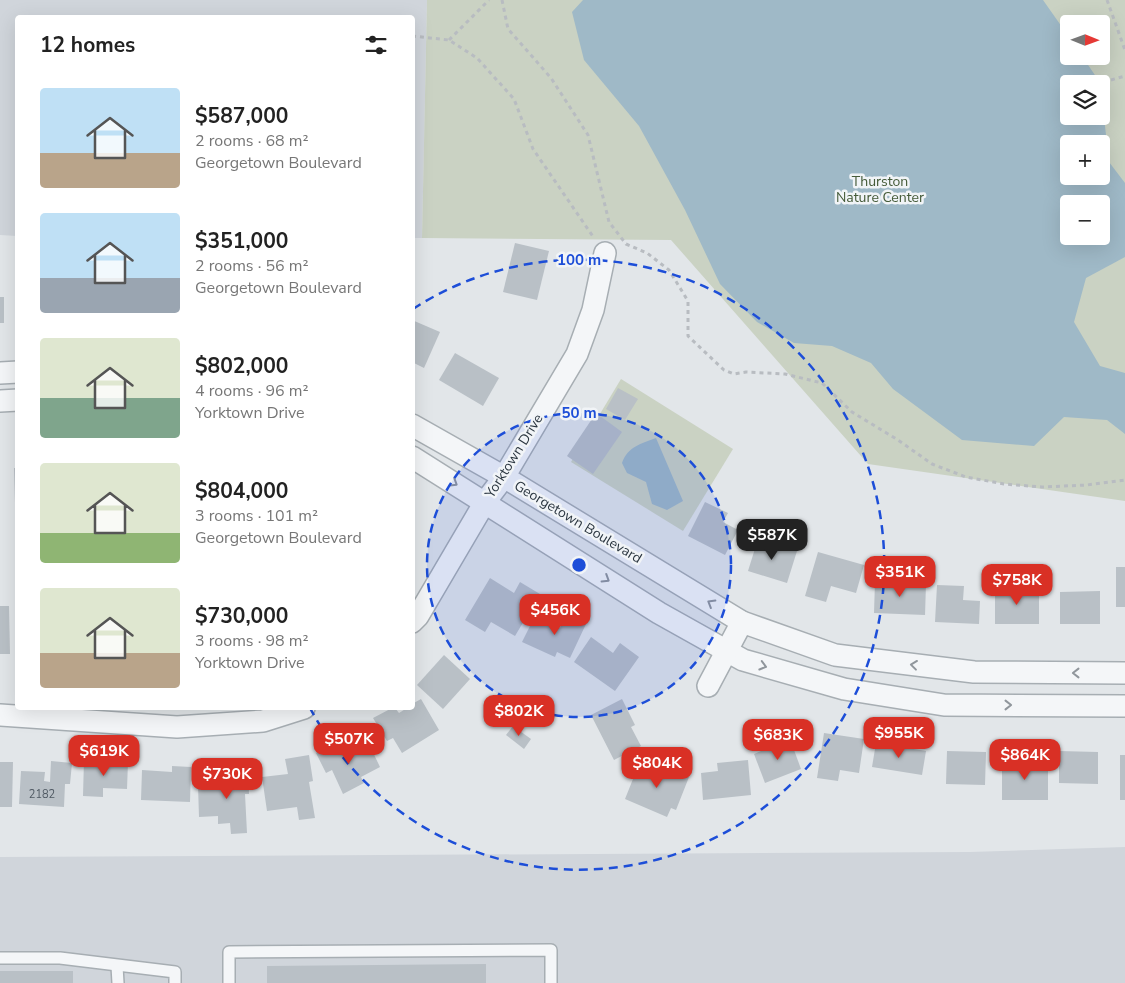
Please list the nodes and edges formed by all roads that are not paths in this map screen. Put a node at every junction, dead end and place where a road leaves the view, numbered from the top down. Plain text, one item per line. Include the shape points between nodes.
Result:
1 (605, 253) road end
2 (15, 372) edge
3 (0, 373) edge
4 (15, 400) edge
5 (0, 402) edge
6 (415, 427) edge
7 (415, 459) edge
8 (504, 476) junction
9 (485, 502) junction
10 (415, 619) edge
11 (742, 622) junction
12 (727, 651) junction
13 (974, 672) junction
14 (1125, 673) edge
15 (708, 686) dead end
16 (974, 706) junction
17 (1125, 706) edge
18 (298, 710) edge
19 (0, 716) edge
20 (0, 958) edge
21 (117, 966) junction
22 (118, 983) edge
23 (175, 983) edge
24 (230, 983) edge
25 (551, 983) edge

1 - 8 street, Yorktown Drive via 593,310 577,354
2 - 3 street
4 - 5 street
6 - 8 street, Georgetown Boulevard
7 -> 9 street
8 - 9 street, Yorktown Drive
11 -> 8 street, Georgetown Boulevard
9 - 10 street, Yorktown Drive
9 -> 12 street via 660,613
11 - 12 street
13 -> 11 street, Georgetown Boulevard via 835,655
12 - 15 street
12 -> 16 street via 743,660 844,689 944,705
14 -> 13 street, Georgetown Boulevard
13 - 16 street
16 -> 17 street
18 - 19 street via 263,722 177,727
20 - 21 lane via 60,958
21 - 22 lane
21 - 23 lane via 175,972
24 - 25 lane via 230,952 541,950 551,950

